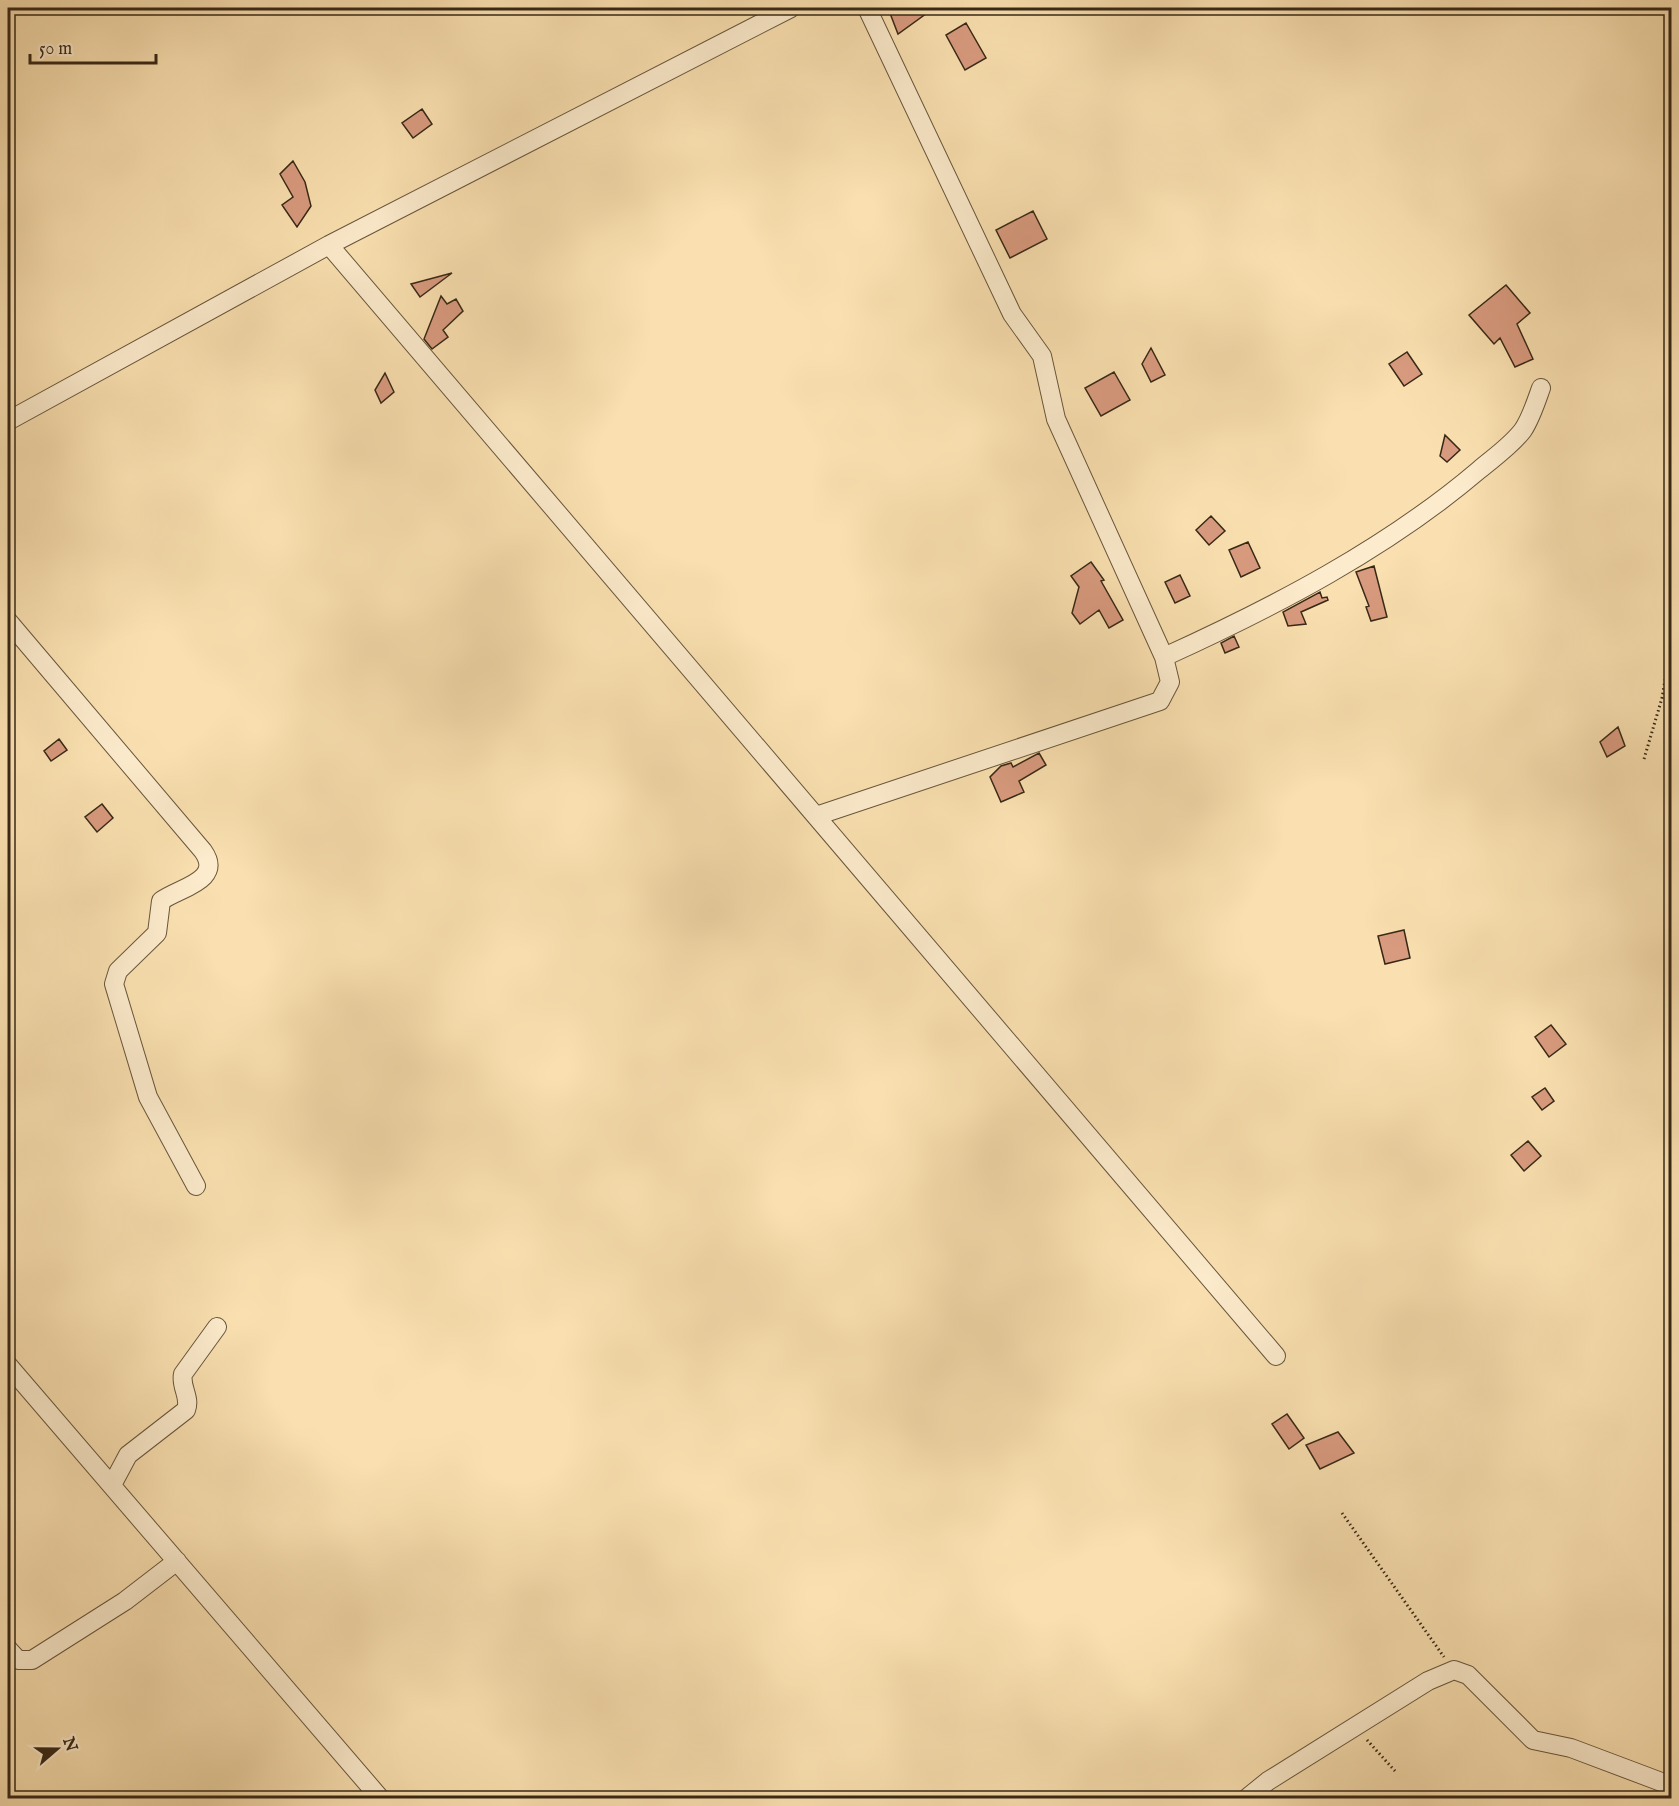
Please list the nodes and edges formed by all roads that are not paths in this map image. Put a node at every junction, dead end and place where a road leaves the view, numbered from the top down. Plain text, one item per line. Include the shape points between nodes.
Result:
1 (791, 8) edge
2 (867, 8) edge
3 (329, 245) junction
4 (1541, 388) dead end
5 (8, 421) edge
6 (8, 621) edge
7 (1164, 657) junction
8 (816, 816) junction
9 (196, 1186) dead end
10 (217, 1327) dead end
11 (1276, 1356) dead end
12 (8, 1365) edge
13 (112, 1485) junction
14 (177, 1561) junction
15 (8, 1649) edge
16 (1671, 1786) edge
17 (380, 1798) edge
18 (1247, 1798) edge

1 - 3 street
2 - 7 street via 1012,314 1042,356 1056,419
3 - 5 street
3 - 8 street
4 - 7 street via 1527,424 1515,439 1459,487 1392,536 1299,589
6 - 9 street via 203,851 208,862 207,874 201,880 161,901 157,933 118,970 114,984 147,1097
7 - 8 street via 1170,682 1160,701
8 - 11 street
10 - 13 street via 183,1374 189,1403 186,1410 128,1455
12 - 13 street
13 - 14 street
14 - 15 street via 125,1602 32,1660 18,1660
14 - 17 street
16 - 18 street via 1571,1748 1533,1740 1468,1675 1454,1670 1428,1681

